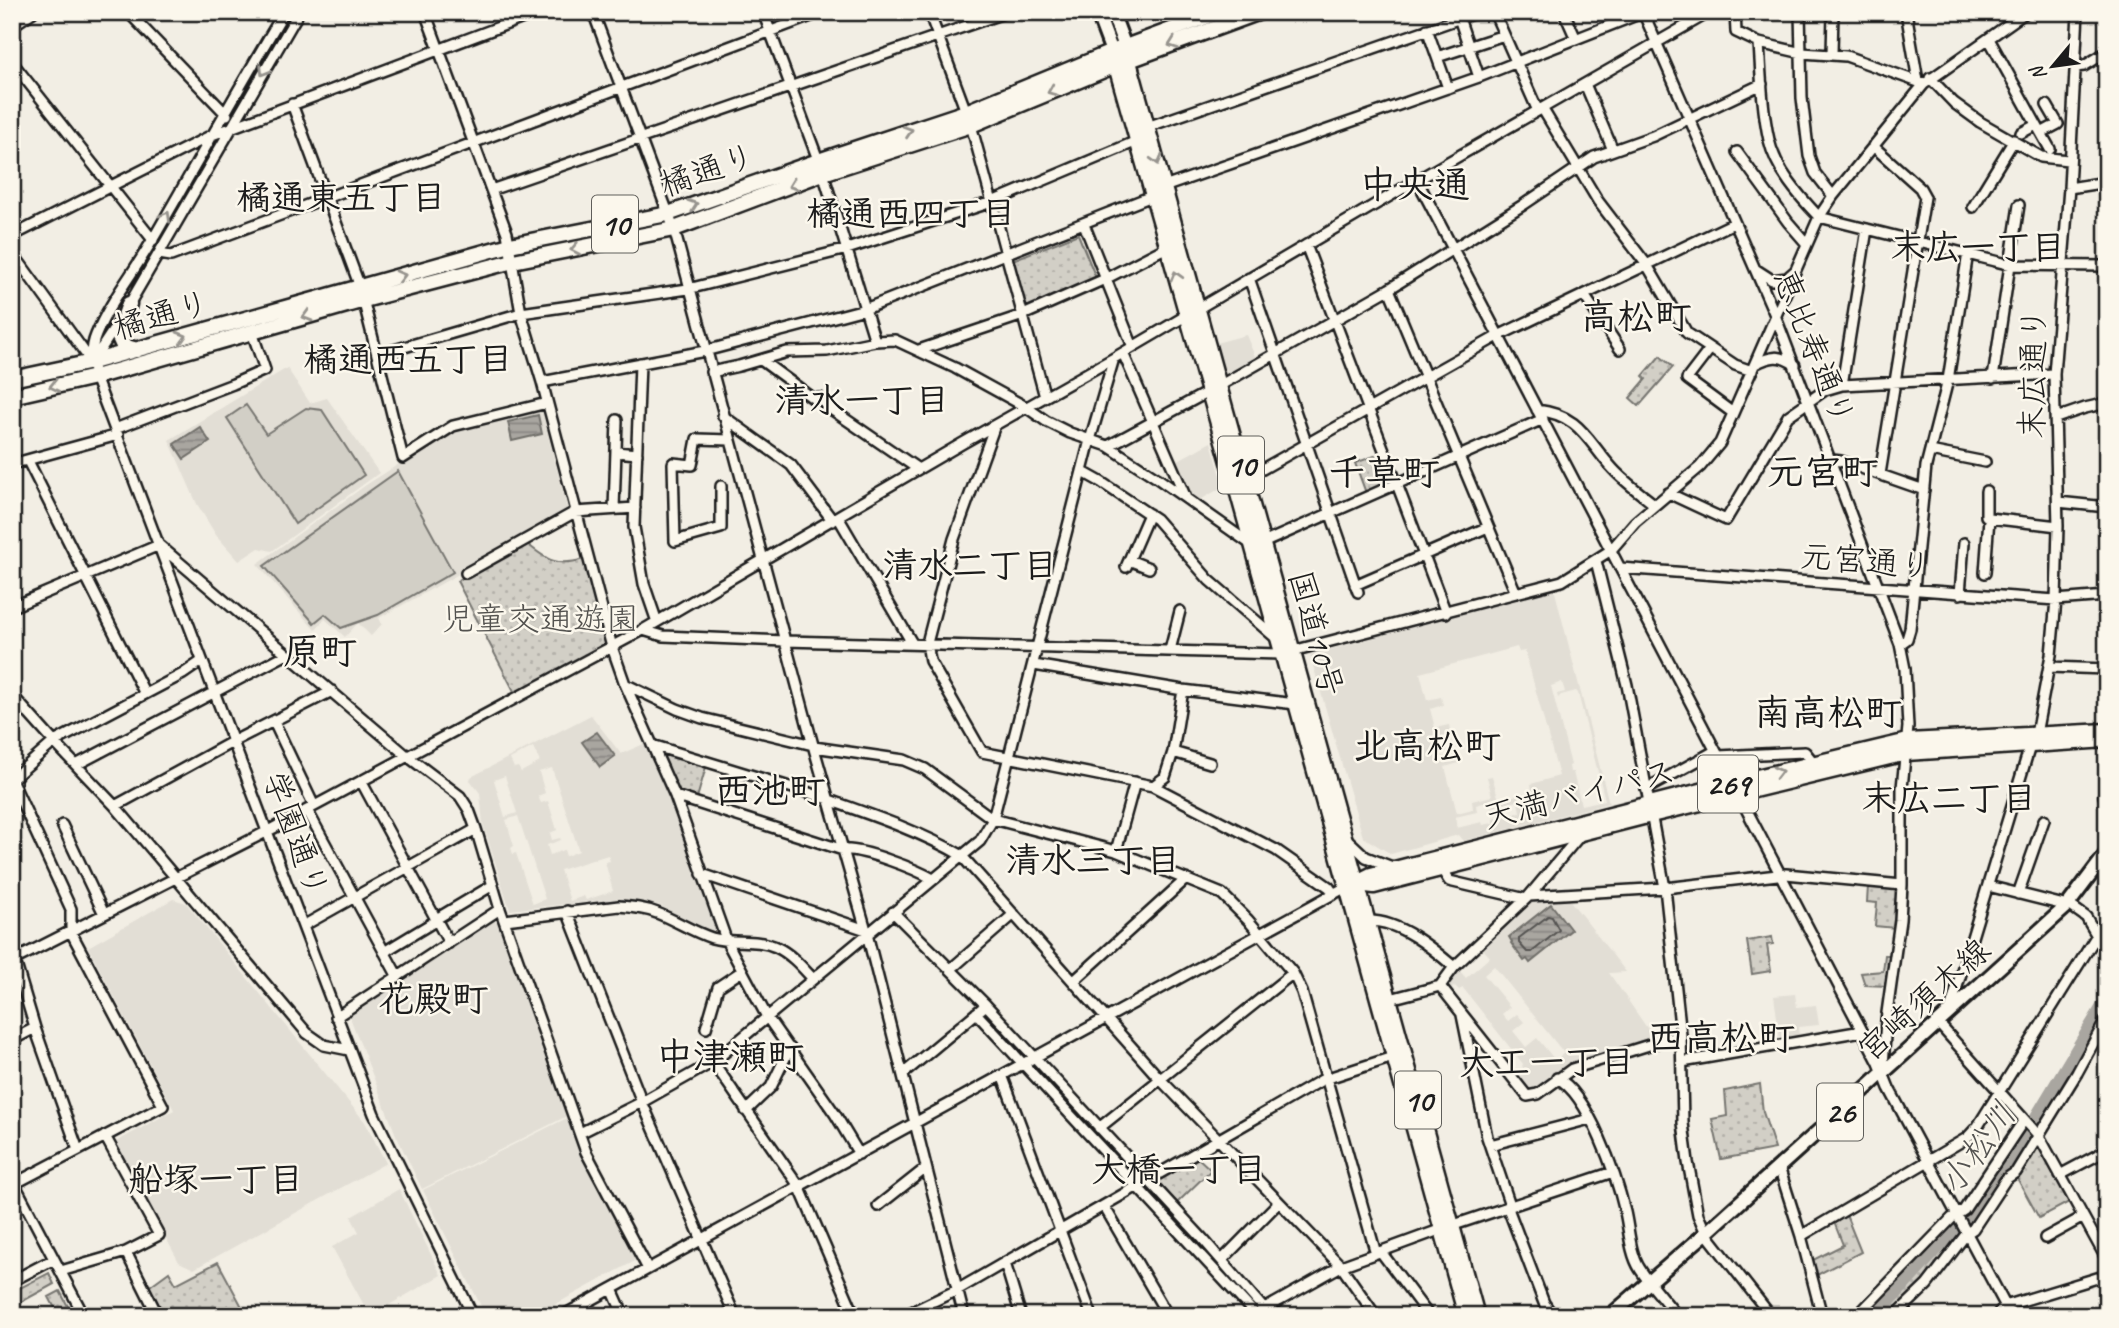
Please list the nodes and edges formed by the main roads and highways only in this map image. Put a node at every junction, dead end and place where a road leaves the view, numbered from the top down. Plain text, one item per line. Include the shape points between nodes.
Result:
1 (1097, 12) edge
2 (1112, 12) edge
3 (1219, 12) edge
4 (1260, 12) edge
5 (1120, 56) junction
6 (821, 167) junction
7 (1158, 192) junction
8 (362, 293) junction
9 (129, 304) road end
10 (1192, 311) junction
11 (137, 350) junction
12 (94, 370) junction
13 (12, 379) edge
14 (12, 396) edge
15 (1257, 544) junction
16 (1287, 653) junction
17 (2107, 731) edge
18 (2033, 740) junction
19 (2107, 740) edge
20 (1907, 747) junction
21 (1735, 788) junction
22 (1650, 810) junction
23 (2107, 853) edge
24 (1346, 888) junction
25 (1399, 1055) junction
26 (1465, 1315) edge
27 (1610, 1316) edge

1 - 5 main road
2 - 5 main road
3 - 5 highway
4 -> 5 highway
5 - 6 highway, 橘通り / 10 via 969,119
5 - 7 highway, 国道10号 / 10 via 1137,141
5 -> 7 highway, 国道10号 / 10 via 1147,127
8 -> 6 highway, 橘通り / 10 via 510,246 668,214
6 -> 8 highway, 橘通り / 10 via 674,229
7 - 10 highway, 国道10号 / 10
10 -> 7 highway, 国道10号 / 10 via 1167,247
11 -> 8 highway, 橘通り / 10
8 -> 12 highway, 橘通り / 10 via 252,332
9 - 11 highway via 118,335 123,346
10 - 15 highway, 国道10号 / 10
11 - 12 highway, 橘通り / 10
12 - 13 highway, 10
12 -> 14 highway, 10
15 - 16 highway, 国道10号 / 10
15 - 16 highway, 国道10号 / 10 via 1277,639
16 - 24 highway, 国道10号 / 10 via 1295,704
16 - 24 highway, 国道10号 / 10 via 1344,836
17 - 18 highway, 天満バイパス / 269
18 - 19 highway, 天満バイパス / 269
18 - 20 highway, 天満バイパス / 269
20 - 21 highway, 天満バイパス / 269
21 -> 20 highway, 天満バイパス / 269 via 1814,763
21 - 22 highway, 天満バイパス / 269
22 - 24 highway, 天満バイパス / 269 via 1374,886
22 - 24 highway, 天満バイパス / 269 via 1371,875
23 - 27 main road, 宮崎須木線 / 26 via 2067,906
24 - 25 highway, 国道10号 / 10
24 - 25 highway, 国道10号 / 10 via 1368,921 1390,999
25 - 26 highway, 国道10号 / 10 via 1447,1227

